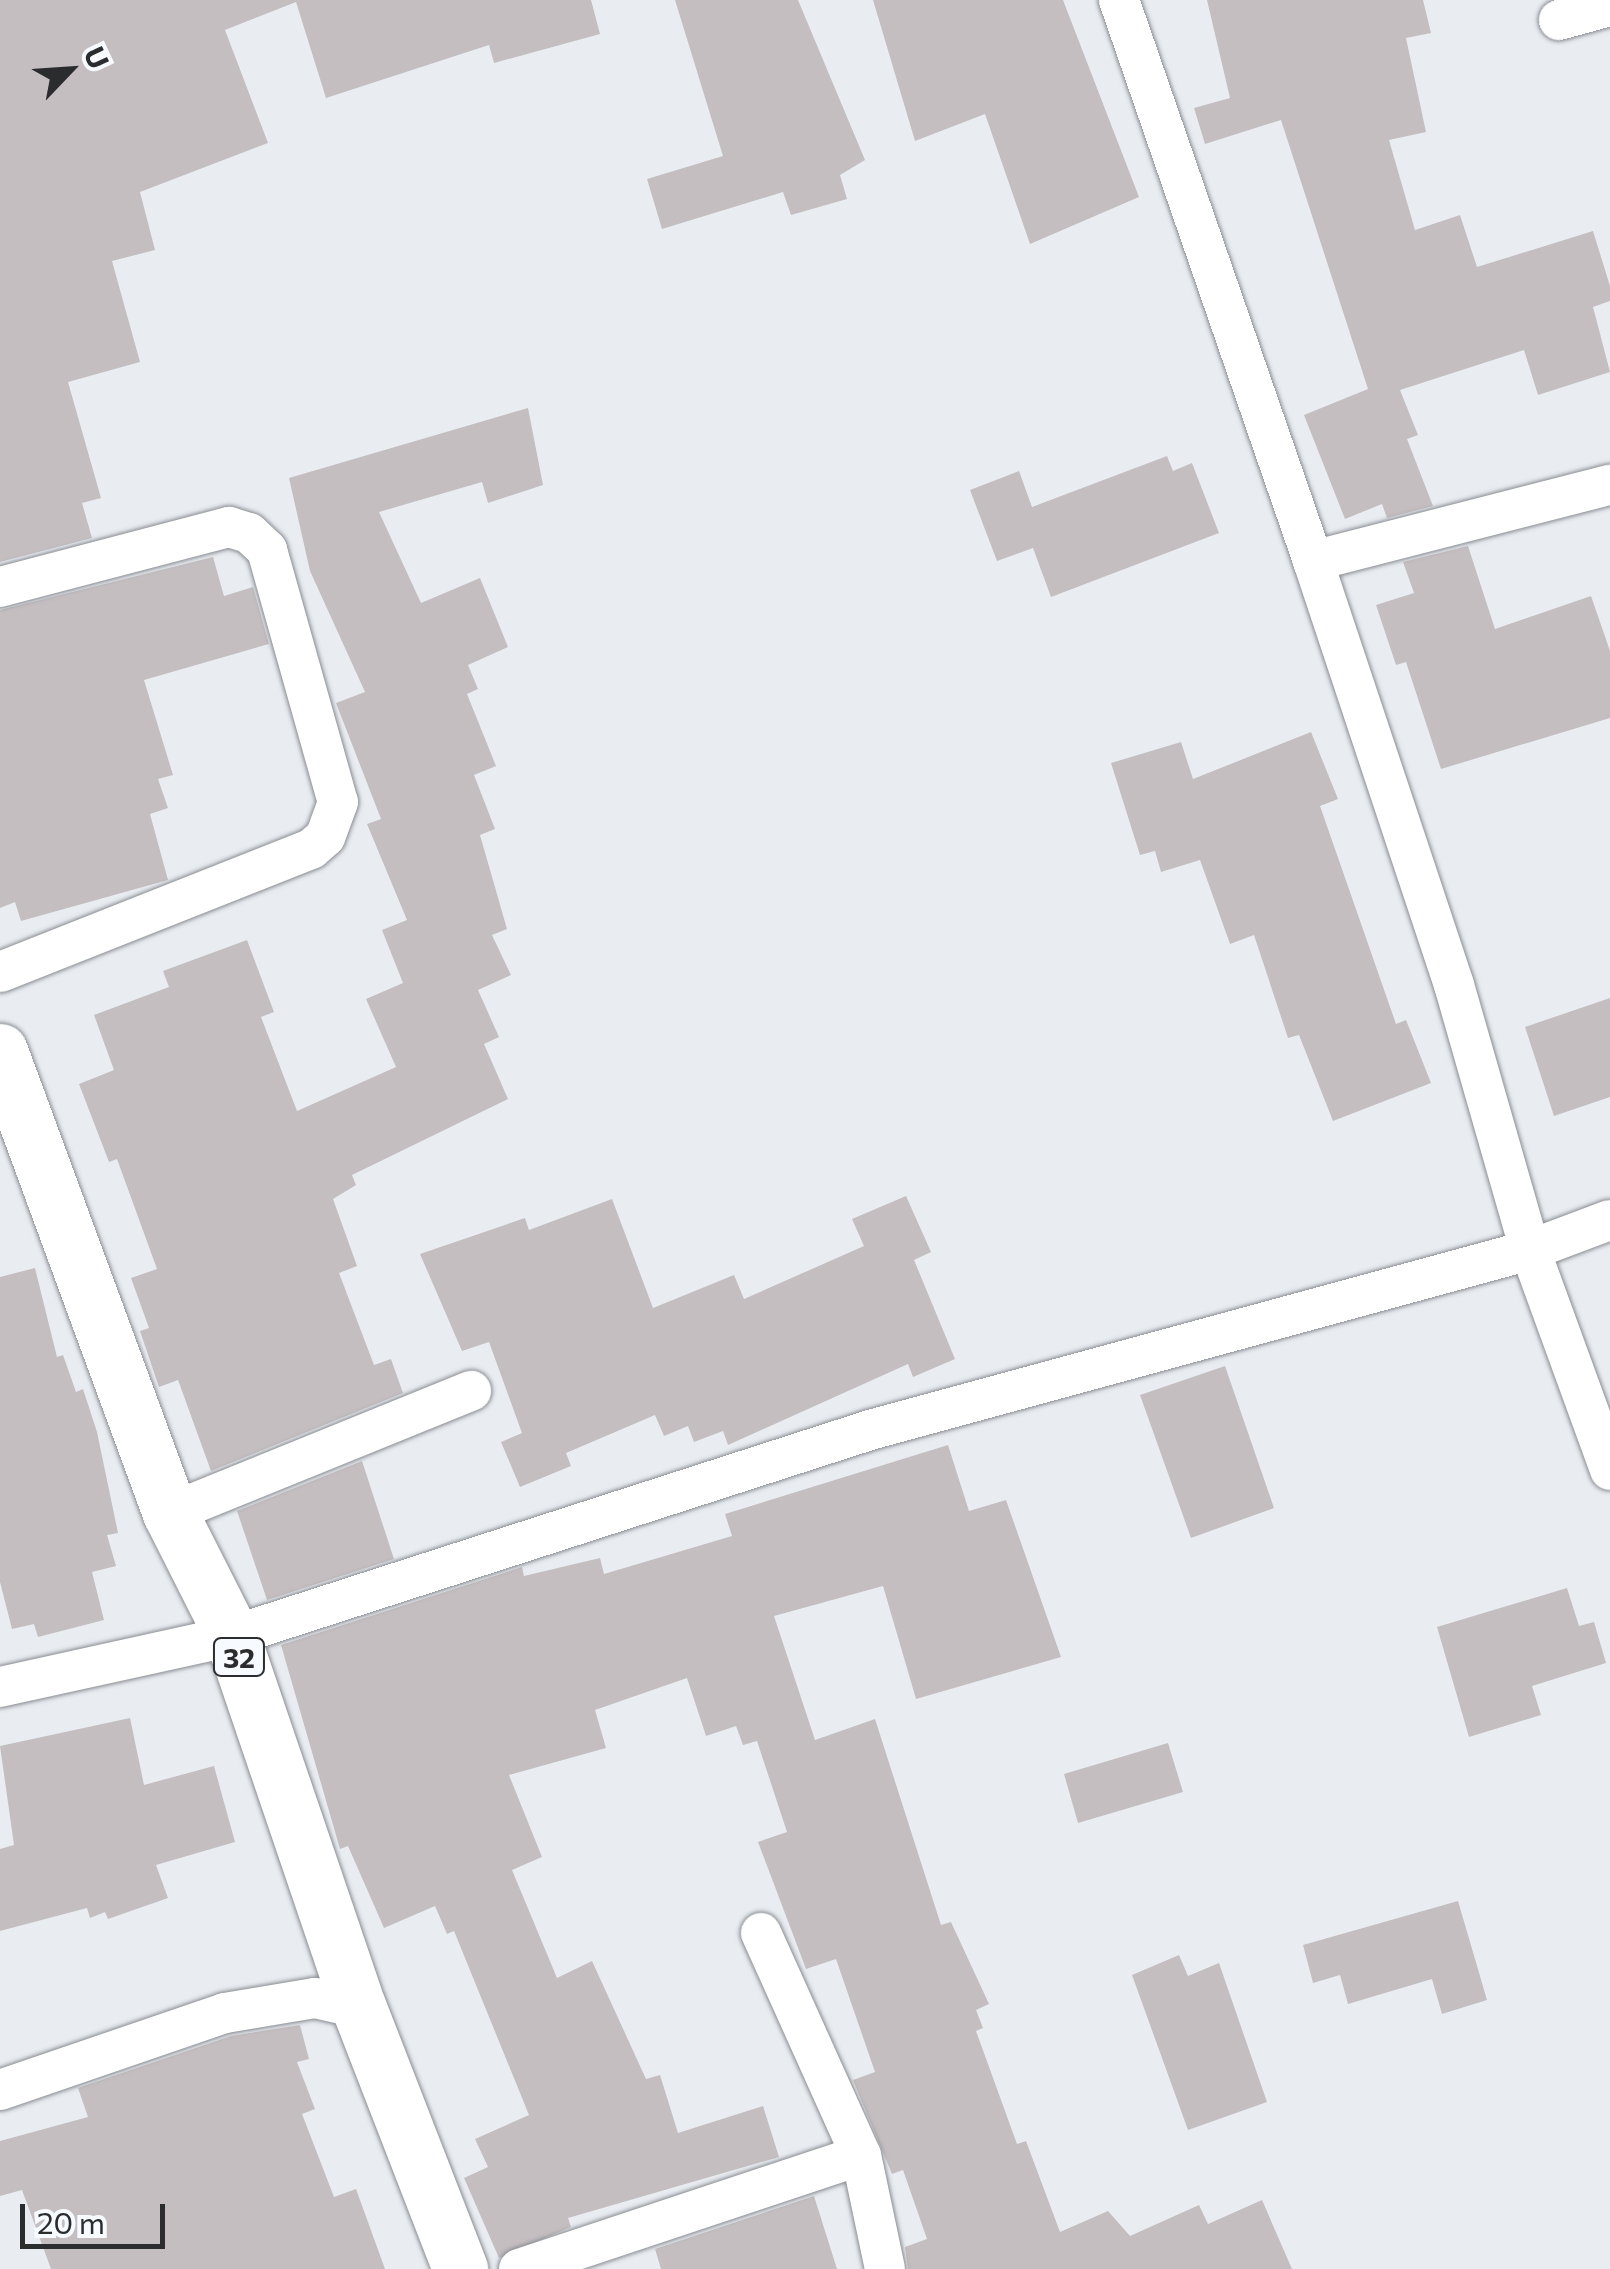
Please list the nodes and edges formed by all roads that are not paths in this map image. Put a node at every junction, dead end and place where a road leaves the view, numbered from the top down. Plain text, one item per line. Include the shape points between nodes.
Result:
1 (1119, 0) edge
2 (1610, 6) edge
3 (1559, 20) dead end
4 (1610, 485) edge
5 (1313, 562) junction
6 (0, 587) edge
7 (0, 972) edge
8 (0, 1051) edge
9 (1610, 1220) edge
10 (1530, 1250) junction
11 (472, 1391) dead end
12 (1610, 1470) edge
13 (170, 1513) junction
14 (232, 1636) junction
15 (0, 1687) edge
16 (761, 1932) dead end
17 (359, 2008) junction
18 (0, 2090) edge
19 (861, 2155) junction
20 (460, 2269) edge
21 (519, 2269) edge
22 (886, 2269) edge

1 - 5 street
2 - 3 street
4 - 5 street
5 - 10 street via 1454,985
6 - 7 street via 229,528 249,533 267,550 338,802 325,837 311,849
8 - 13 highway, 32
9 - 10 street
10 - 12 street
10 - 14 street via 870,1430
11 - 13 street
13 - 14 highway, 32
14 - 15 street
14 - 17 highway, 32
16 - 19 street
17 - 18 street via 315,1998 225,2012
17 - 20 highway, 32
19 - 21 street
19 - 22 street

